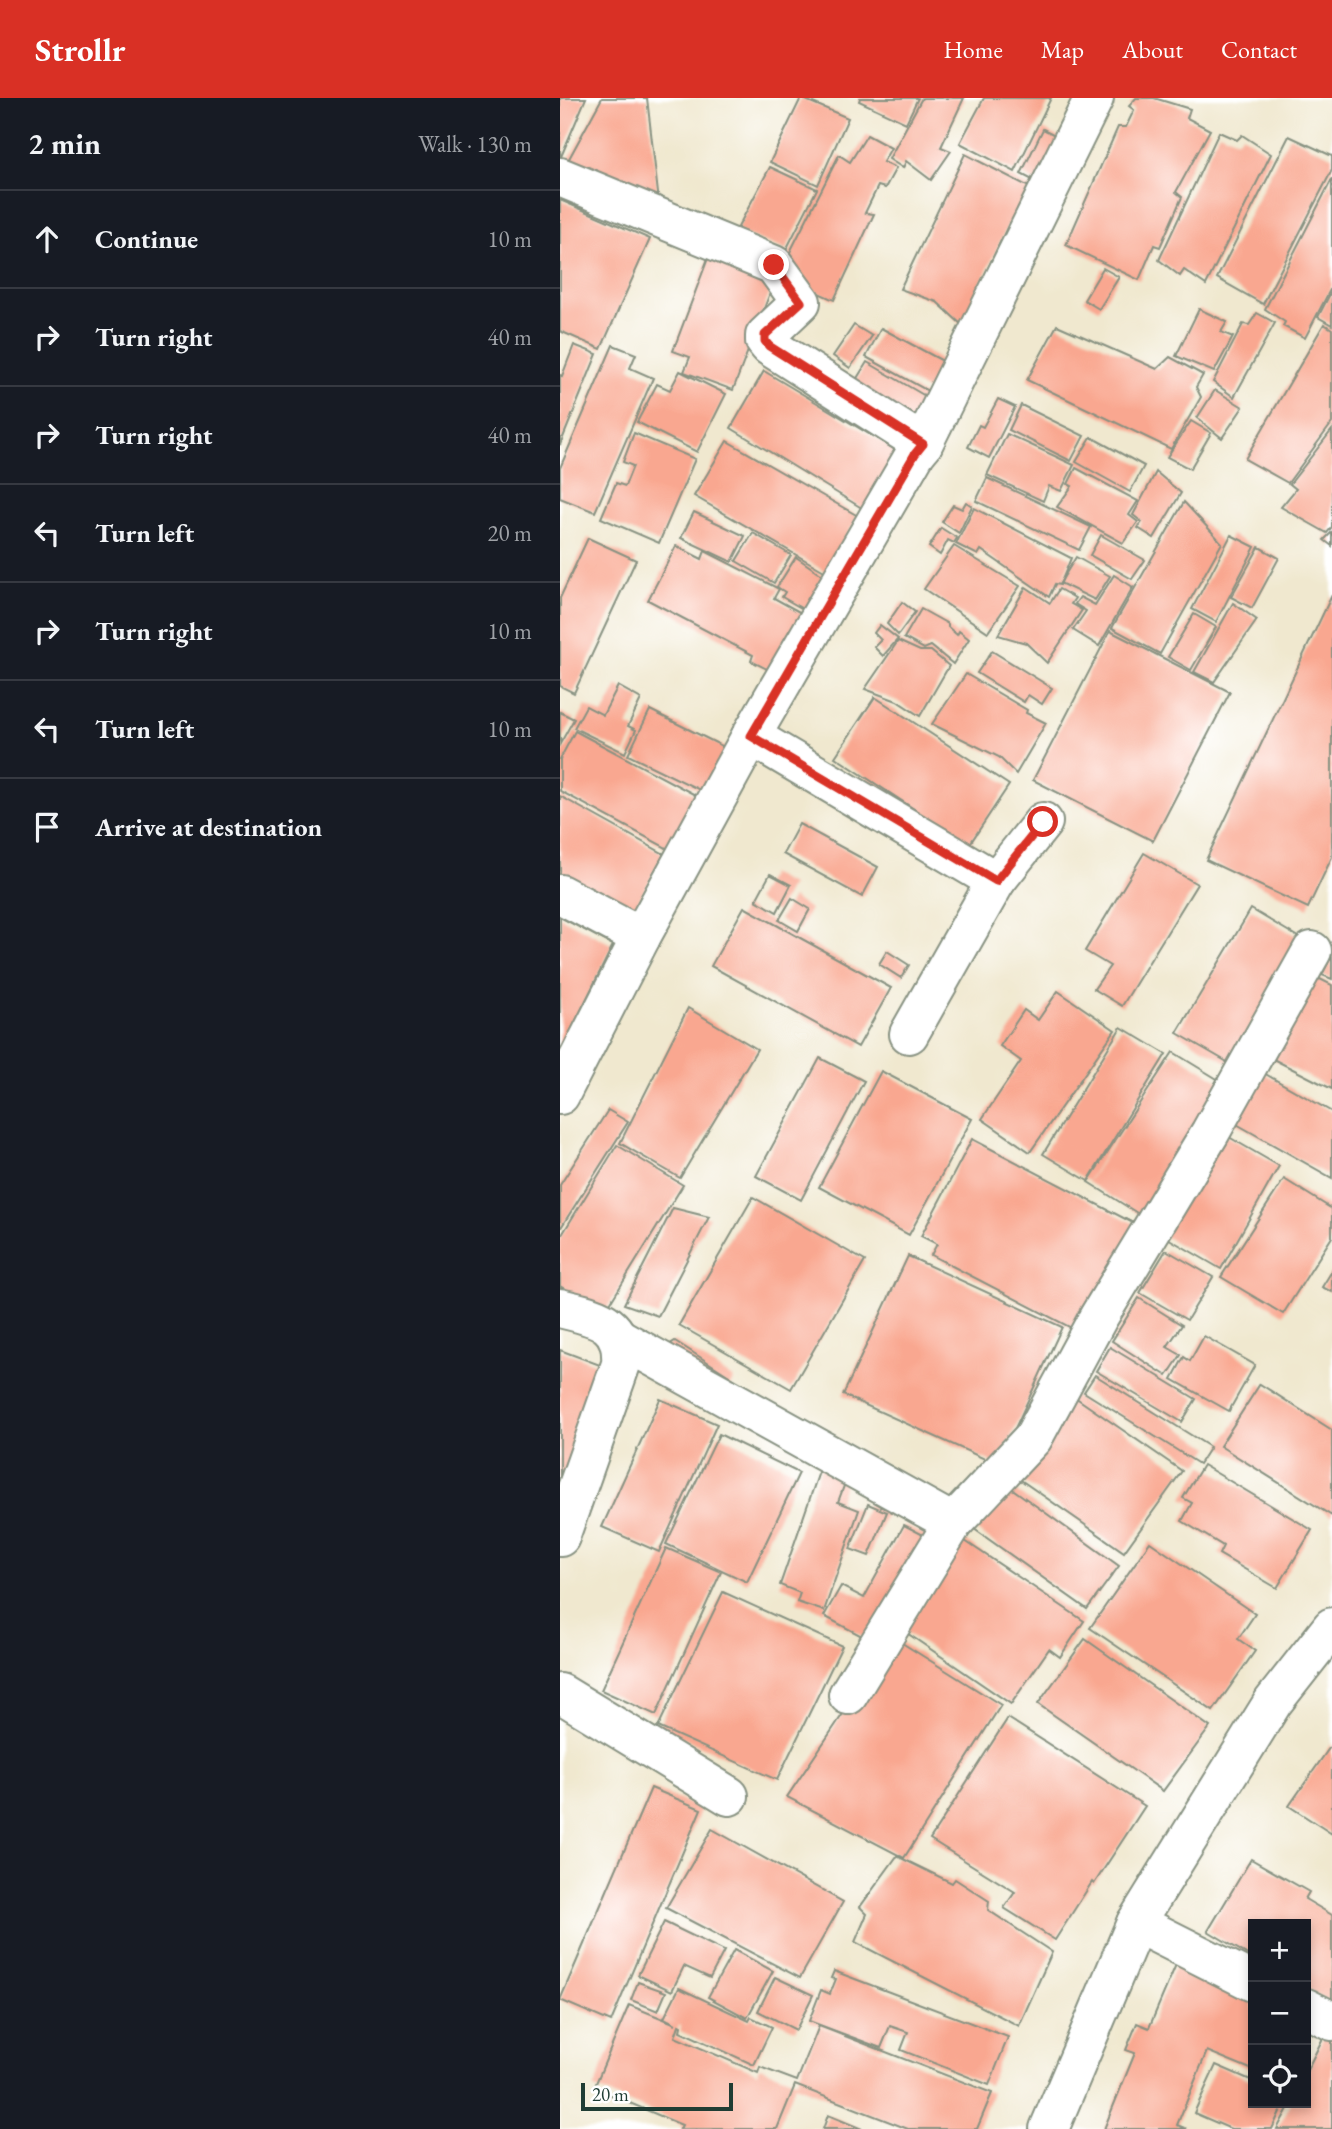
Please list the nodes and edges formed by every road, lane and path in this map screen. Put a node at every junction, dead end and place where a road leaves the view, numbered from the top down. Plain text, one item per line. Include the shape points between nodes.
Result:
1 (1094, 98) edge
2 (560, 177) edge
3 (923, 444) junction
4 (751, 736) junction
5 (1043, 822) dead end
6 (996, 881) junction
7 (560, 894) edge
8 (642, 937) junction
9 (1312, 951) dead end
10 (909, 1034) dead end
11 (560, 1095) edge
12 (560, 1308) edge
13 (620, 1338) junction
14 (953, 1523) junction
15 (560, 1537) edge
16 (1332, 1627) edge
17 (560, 1693) edge
18 (848, 1695) dead end
19 (729, 1796) dead end
20 (1136, 1923) junction
21 (1248, 1979) edge
22 (1311, 2010) edge
23 (1332, 2021) edge
24 (1049, 2129) edge

1 - 3 street
2 - 3 street via 774,265 801,302 765,335 769,346
3 - 4 street
4 - 6 street
4 - 8 street
5 - 6 street
6 - 10 street
7 - 8 street
8 - 11 street
9 - 14 street via 1033,1438
12 - 13 street via 600,1319
13 - 14 street
13 - 15 street via 621,1364
14 - 18 street
16 - 20 street via 1273,1702
17 - 19 street
20 - 21 street
20 - 24 street
22 - 23 street

